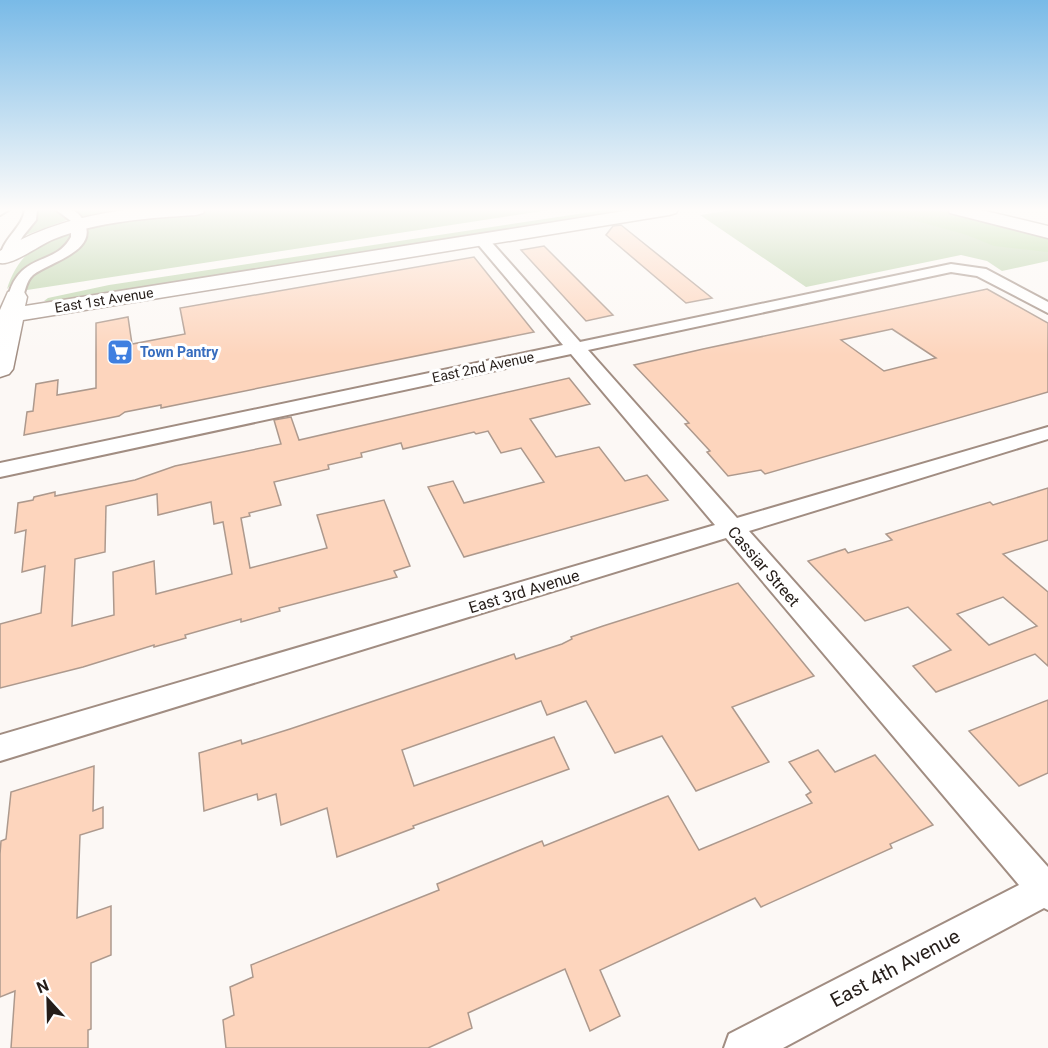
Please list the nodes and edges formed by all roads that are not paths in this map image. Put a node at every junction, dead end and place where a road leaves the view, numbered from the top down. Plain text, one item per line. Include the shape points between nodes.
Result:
1 (53, 258) edge
2 (293, 258) edge
3 (349, 258) edge
4 (497, 258) edge
5 (7, 307) edge
6 (1048, 308) edge
7 (574, 348) junction
8 (0, 369) edge
9 (1048, 434) edge
10 (0, 470) edge
11 (732, 530) junction
12 (0, 748) edge
13 (1047, 890) edge
14 (743, 1048) edge

1 - 5 street via 26,273
2 - 5 main road, East 1st Avenue
3 - 5 main road, East 1st Avenue
4 - 7 street, Cassiar Street
5 - 8 main road
6 - 7 street, East 2nd Avenue via 981,272 951,268
7 - 10 street, East 2nd Avenue
7 - 11 street, Cassiar Street
9 - 11 street, East 3rd Avenue
11 - 12 street, East 3rd Avenue
11 - 13 street, Cassiar Street
13 - 14 street, East 4th Avenue

